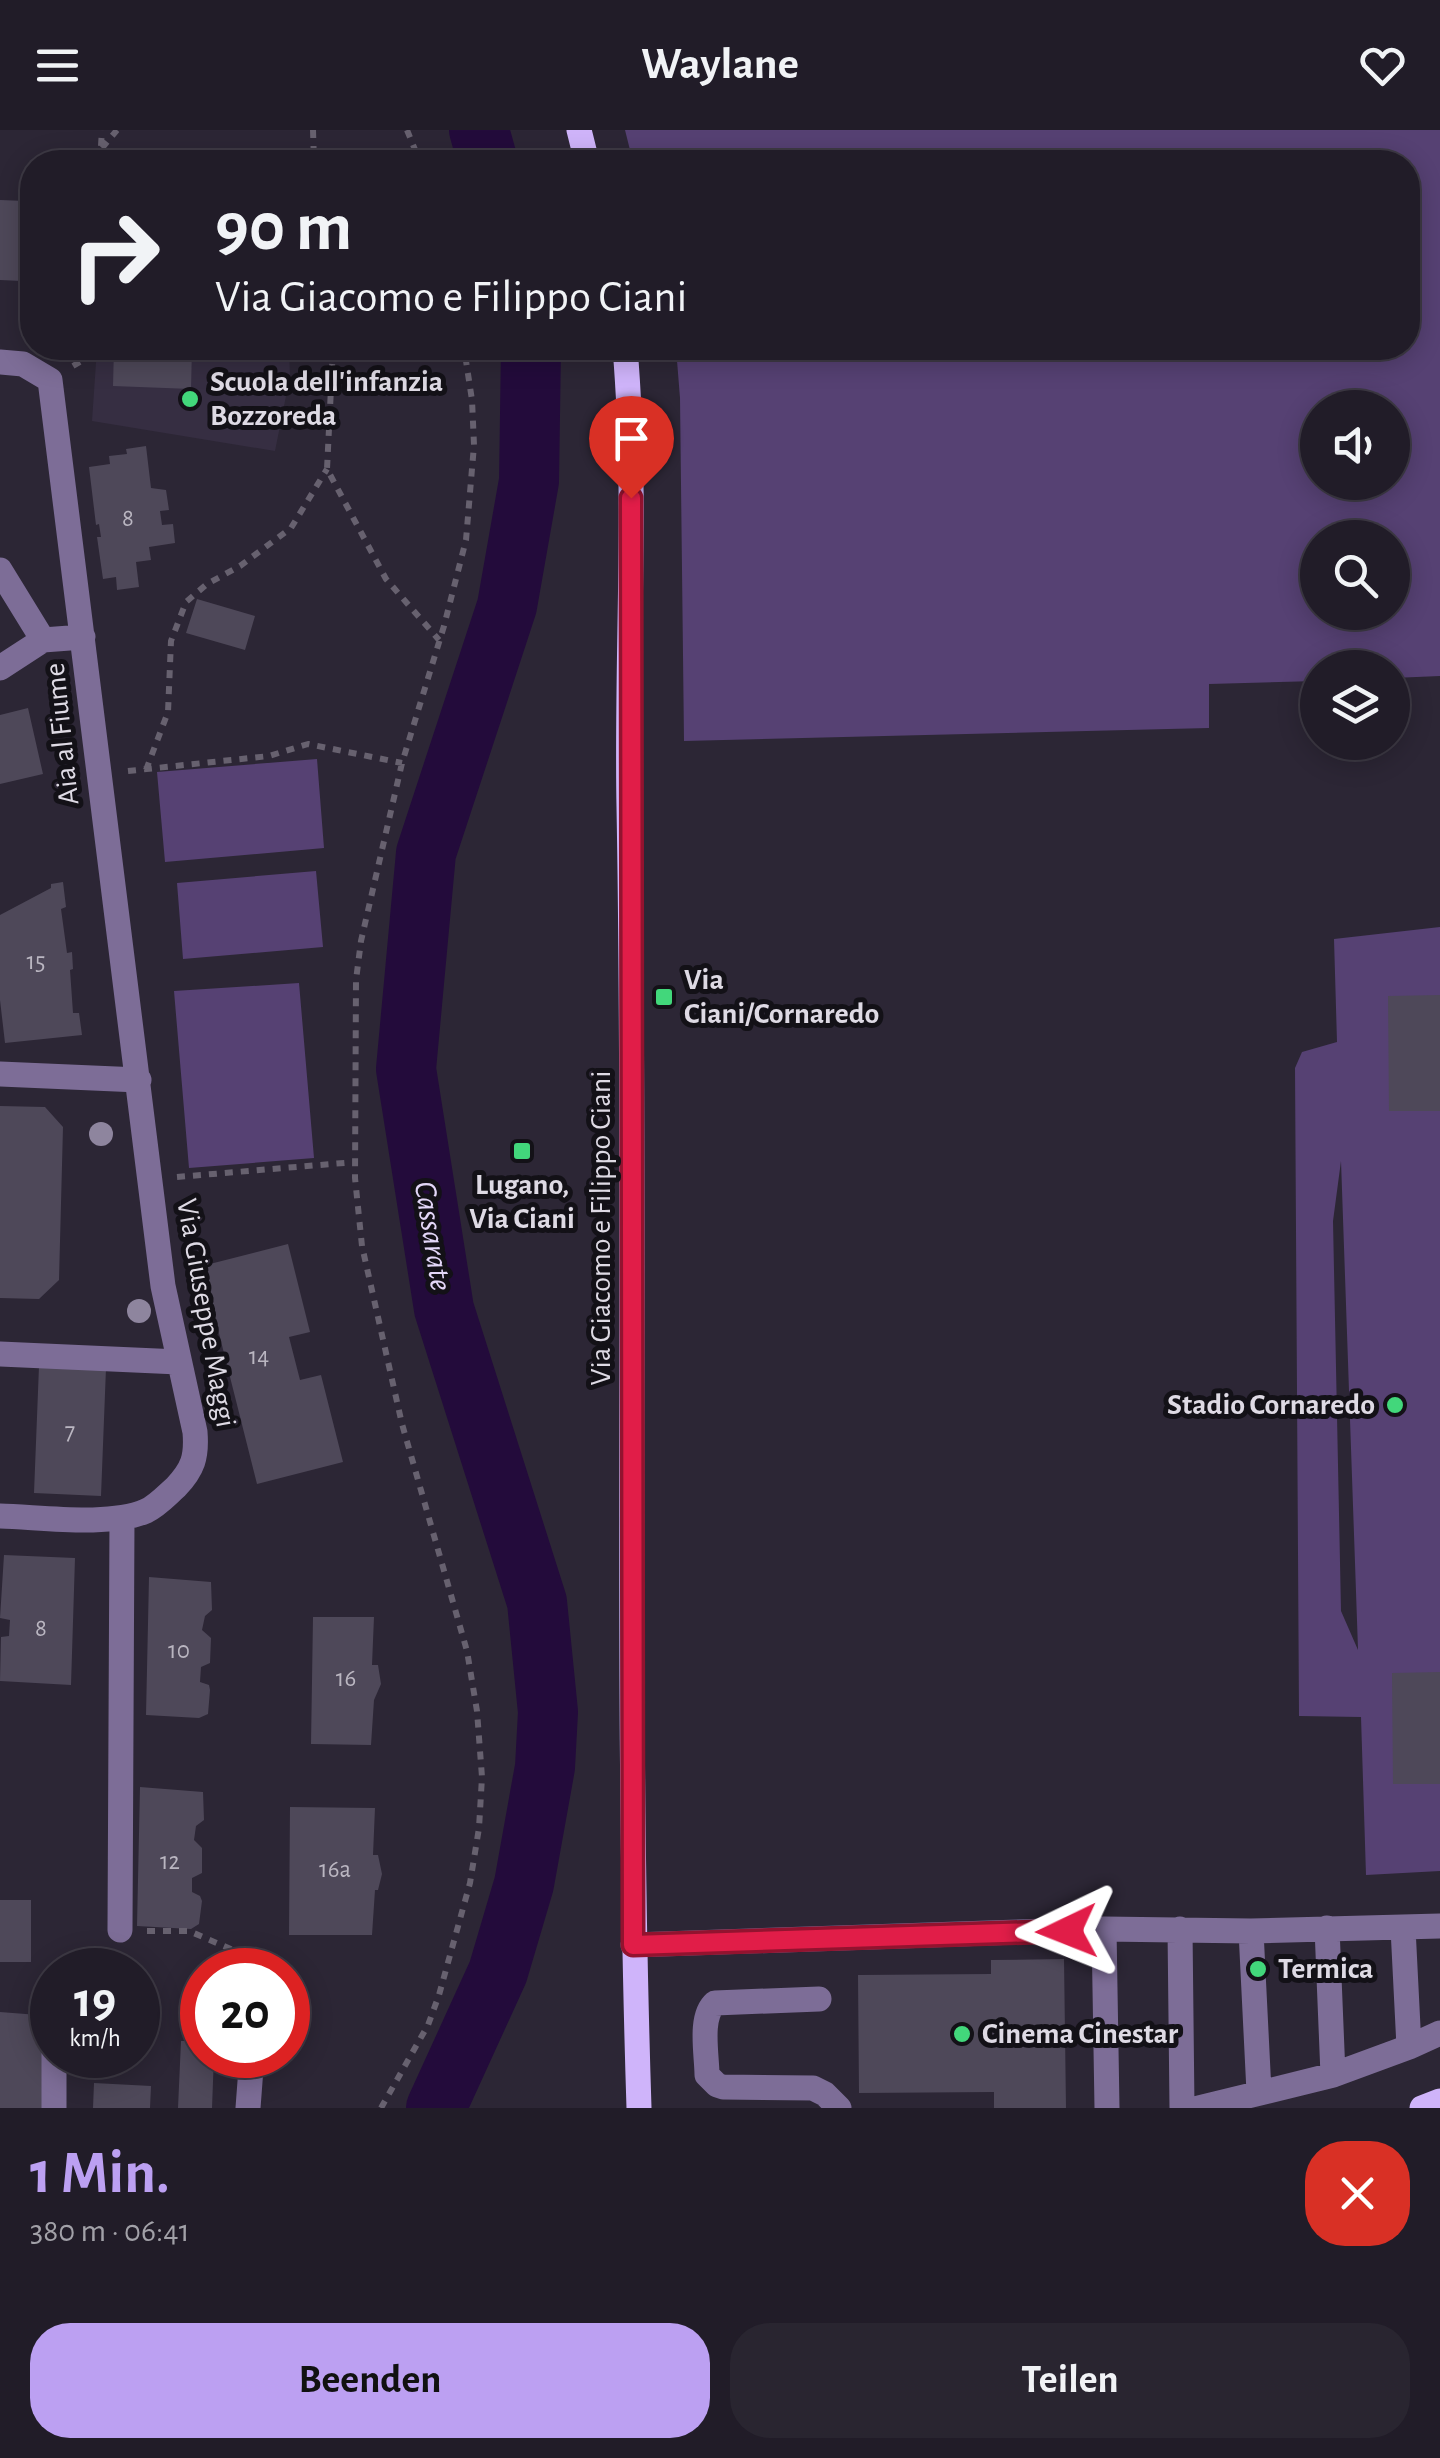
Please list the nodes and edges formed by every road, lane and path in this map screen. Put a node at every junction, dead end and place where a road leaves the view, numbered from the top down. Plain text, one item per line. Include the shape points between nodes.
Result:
1 (102, 130) edge
2 (117, 130) edge
3 (101, 149) joint
4 (332, 360) edge
5 (466, 360) edge
6 (626, 360) edge
7 (0, 362) edge
8 (327, 470) junction
9 (0, 570) edge
10 (84, 637) junction
11 (43, 640) junction
12 (440, 641) junction
13 (0, 668) edge
14 (402, 763) junction
15 (146, 770) junction
16 (99, 774) junction
17 (0, 1074) edge
18 (139, 1080) junction
19 (355, 1162) junction
20 (151, 1180) junction
21 (0, 1354) edge
22 (179, 1362) junction
23 (0, 1516) edge
24 (122, 1518) junction
25 (1440, 1926) edge
26 (1180, 1928) junction
27 (1327, 1928) junction
28 (1403, 1928) junction
29 (120, 1930) joint
30 (1104, 1930) junction
31 (1250, 1931) junction
32 (633, 1945) junction
33 (228, 1948) edge
34 (819, 1999) dead end
35 (1440, 2033) edge
36 (1409, 2046) junction
37 (1333, 2075) junction
38 (54, 2078) edge
39 (250, 2078) edge
40 (1259, 2092) junction
41 (1440, 2100) edge
42 (54, 2108) edge
43 (248, 2108) edge
44 (380, 2108) edge
45 (639, 2108) edge
46 (838, 2108) edge
47 (1107, 2108) edge
48 (1182, 2108) edge
49 (1199, 2108) edge
50 (1422, 2108) edge

1 - 3 path
2 - 3 path
4 - 8 path
5 - 12 path via 472,493
6 - 32 main road, Via Giacomo e Filippo Ciani via 632,425
7 - 10 street, Aia al Fiume via 23,364 50,380
8 - 12 path via 386,579
8 - 15 path via 291,528 186,602 171,642 168,712
9 - 11 street
10 - 11 street
10 - 16 street, Aia al Fiume
11 - 13 street
12 - 14 path
14 - 15 path via 308,744 269,756
14 - 19 path via 360,941
15 - 16 path
16 - 18 street, Aia al Fiume
17 - 18 street
18 - 20 street, Via Giuseppe Maggi
19 - 20 path
19 - 44 path via 362,1246 402,1424 467,1652 482,1776 470,1883 439,1995
20 - 22 street, Via Giuseppe Maggi
21 - 22 street
22 - 24 street, Via Giuseppe Maggi via 197,1456 160,1501
23 - 24 street, Via Giuseppe Maggi
24 - 29 street
25 - 28 street
26 - 30 street
26 - 31 street
26 - 48 street
27 - 28 street
27 - 31 street
27 - 37 street
28 - 36 street
29 - 33 path via 189,1931
30 - 32 street
30 - 47 street
31 - 40 street
32 - 45 main road, Via Giacomo e Filippo Ciani
34 - 46 street via 716,2003 706,2018 708,2075 724,2086 813,2088
35 - 36 street
36 - 37 street
37 - 40 street
38 - 42 street
39 - 43 street
40 - 49 street
41 - 50 main road

